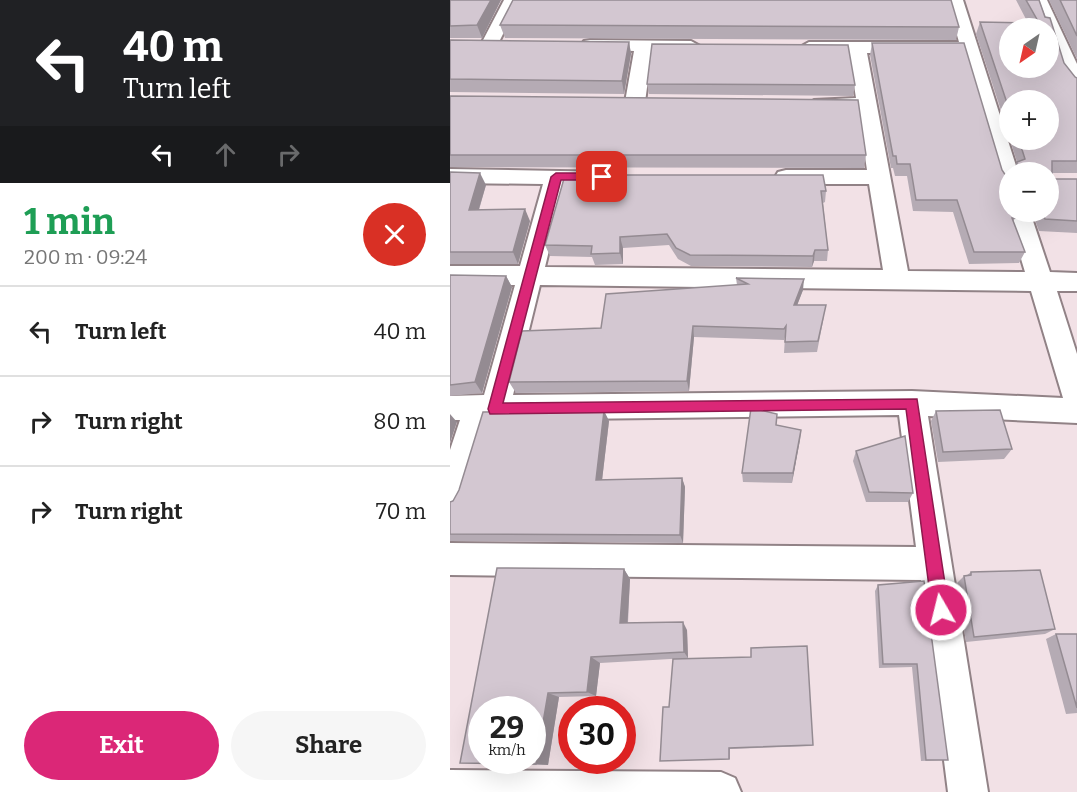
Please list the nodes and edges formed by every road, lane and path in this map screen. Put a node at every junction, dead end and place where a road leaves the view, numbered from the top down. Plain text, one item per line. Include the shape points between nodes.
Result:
1 (512, 0) edge
2 (955, 0) edge
3 (1039, 0) edge
4 (1047, 18) edge
5 (1059, 42) edge
6 (1077, 43) edge
7 (513, 44) edge
8 (1059, 44) edge
9 (573, 45) edge
10 (644, 46) junction
11 (715, 46) edge
12 (786, 47) edge
13 (857, 48) junction
14 (969, 48) junction
15 (1077, 85) edge
16 (612, 102) edge
17 (635, 102) junction
18 (658, 102) edge
19 (797, 103) edge
20 (867, 104) junction
21 (1004, 162) edge
22 (450, 176) edge
23 (556, 177) junction
24 (628, 177) edge
25 (760, 177) edge
26 (879, 177) junction
27 (1022, 222) edge
28 (532, 276) junction
29 (451, 278) edge
30 (897, 280) junction
31 (1040, 282) junction
32 (1077, 282) edge
33 (1077, 397) edge
34 (912, 403) junction
35 (474, 409) edge
36 (1077, 411) edge
37 (450, 497) edge
38 (450, 559) edge
39 (934, 564) junction
40 (450, 790) edge
41 (721, 792) edge
42 (968, 792) edge

1 - 7 street via 481,44
2 - 14 street
3 - 4 street
5 - 6 street
8 - 15 street
9 - 10 street
10 - 11 street
10 - 17 street
12 - 13 street
13 - 14 street
13 - 20 street
14 - 21 street
16 - 17 street
17 - 18 street
19 - 20 street
20 - 26 street
22 - 23 street
23 - 24 street
23 - 28 street
25 - 26 street
26 - 30 street
27 - 31 street
28 - 29 street
28 - 30 street
28 - 35 street
30 - 31 street
31 - 32 street
31 - 33 street
34 - 35 street
34 - 36 street
34 - 39 street
35 - 37 street
38 - 39 street
39 - 42 street
40 - 41 street

